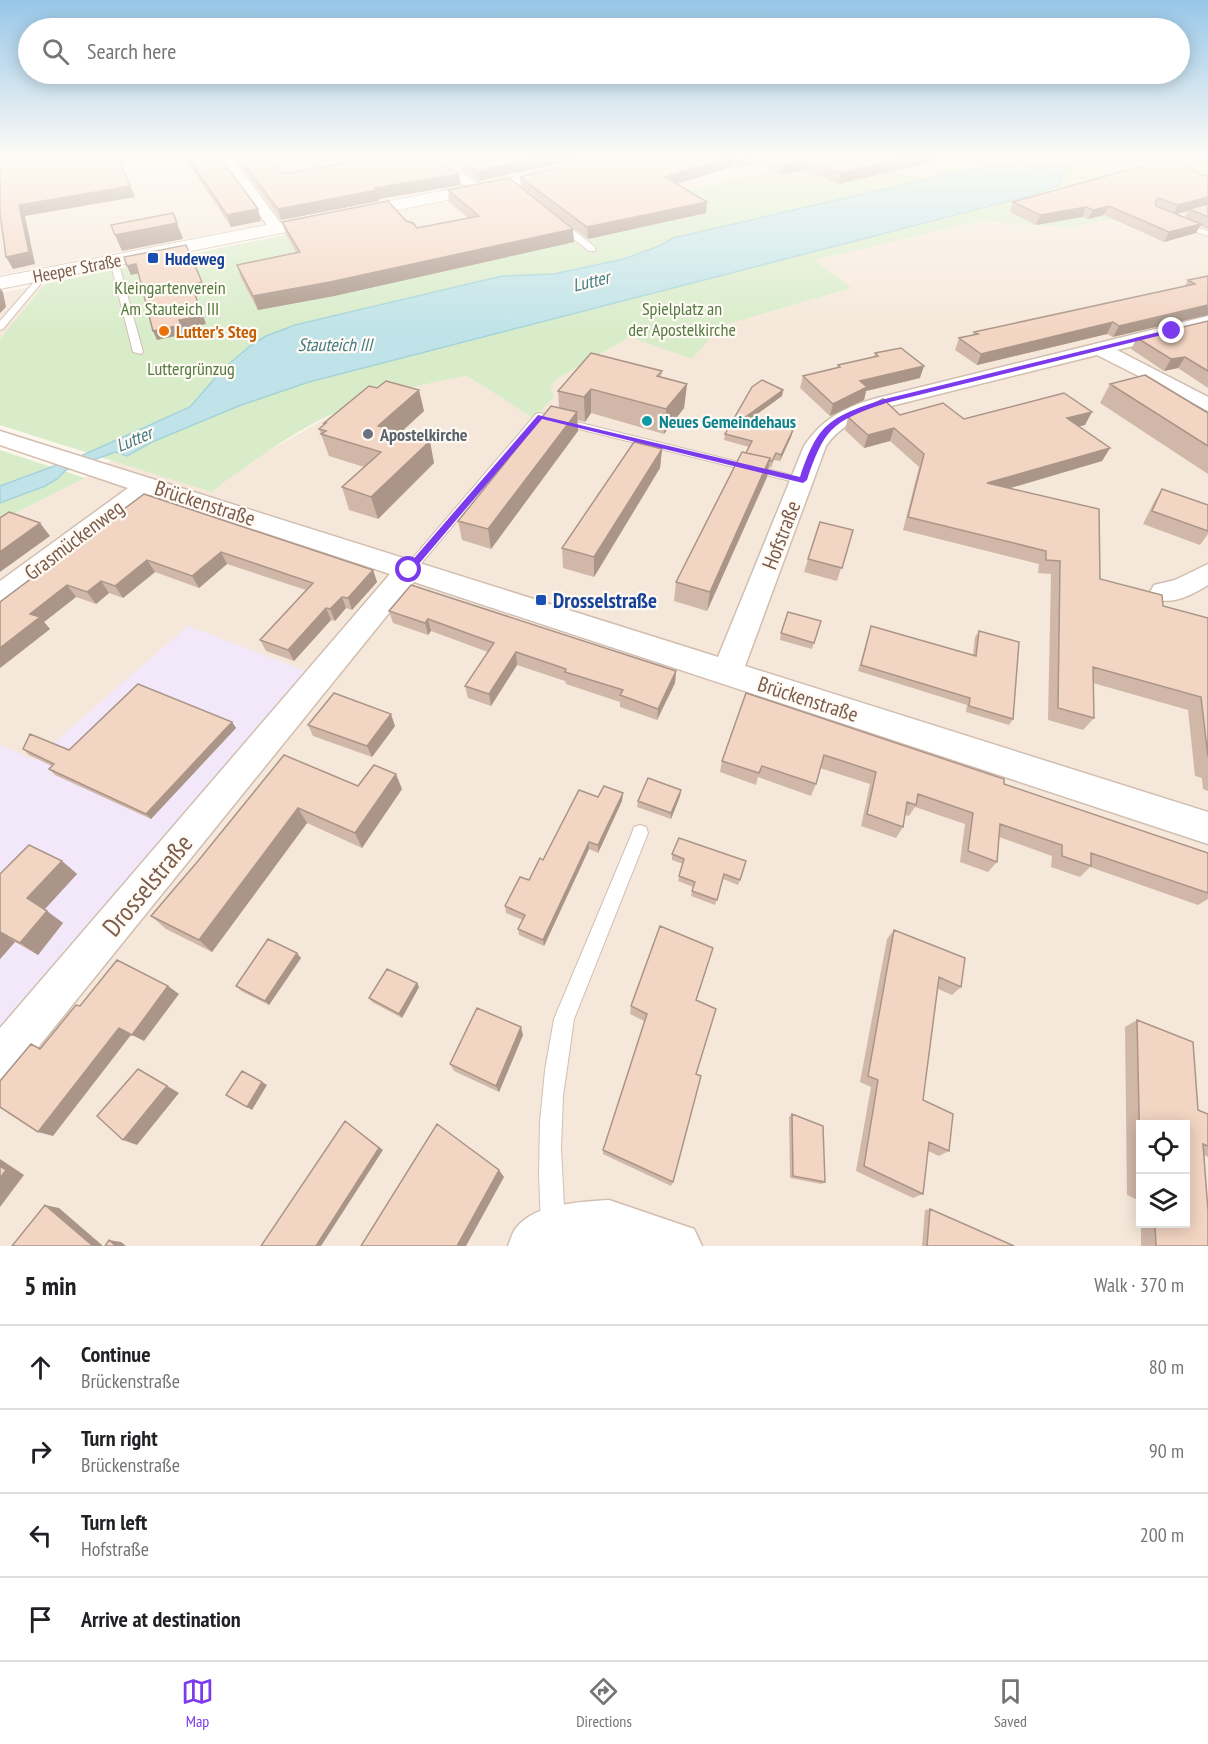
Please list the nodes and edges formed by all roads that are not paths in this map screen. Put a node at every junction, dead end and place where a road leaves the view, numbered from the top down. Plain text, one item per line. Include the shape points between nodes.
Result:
1 (268, 216) edge
2 (337, 216) edge
3 (554, 219) edge
4 (1175, 221) edge
5 (277, 228) junction
6 (1208, 234) edge
7 (592, 249) dead end
8 (114, 261) junction
9 (39, 275) junction
10 (0, 283) edge
11 (1208, 322) edge
12 (0, 327) edge
13 (1098, 348) junction
14 (138, 352) dead end
15 (1208, 405) edge
16 (0, 438) edge
17 (803, 480) junction
18 (147, 485) junction
19 (409, 570) junction
20 (1208, 573) edge
21 (1164, 592) dead end
22 (0, 596) edge
23 (727, 673) junction
24 (1208, 828) edge
25 (640, 832) dead end
26 (0, 1061) edge
27 (543, 1239) edge
28 (677, 1246) edge

1 - 5 street
2 - 5 main road, Heeper Straße
3 - 7 lane
4 - 6 lane
5 - 8 main road, Heeper Straße
8 - 9 main road, Heeper Straße
8 - 14 lane
9 - 10 main road, Heeper Straße
9 - 12 lane via 38,282
11 - 13 street, Hofstraße
13 - 15 street
13 - 17 street, Hofstraße via 853,412 825,430 814,446
16 - 18 street, Brückenstraße
17 - 19 lane via 540,416
17 - 23 street, Hofstraße
18 - 19 street, Brückenstraße
18 - 22 street, Grasmückenweg
19 - 23 street, Brückenstraße
19 - 26 street, Drosselstraße
20 - 21 street via 1182,588
23 - 24 street, Brückenstraße
25 - 27 lane via 559,1039
27 - 28 street via 580,1226 609,1224

